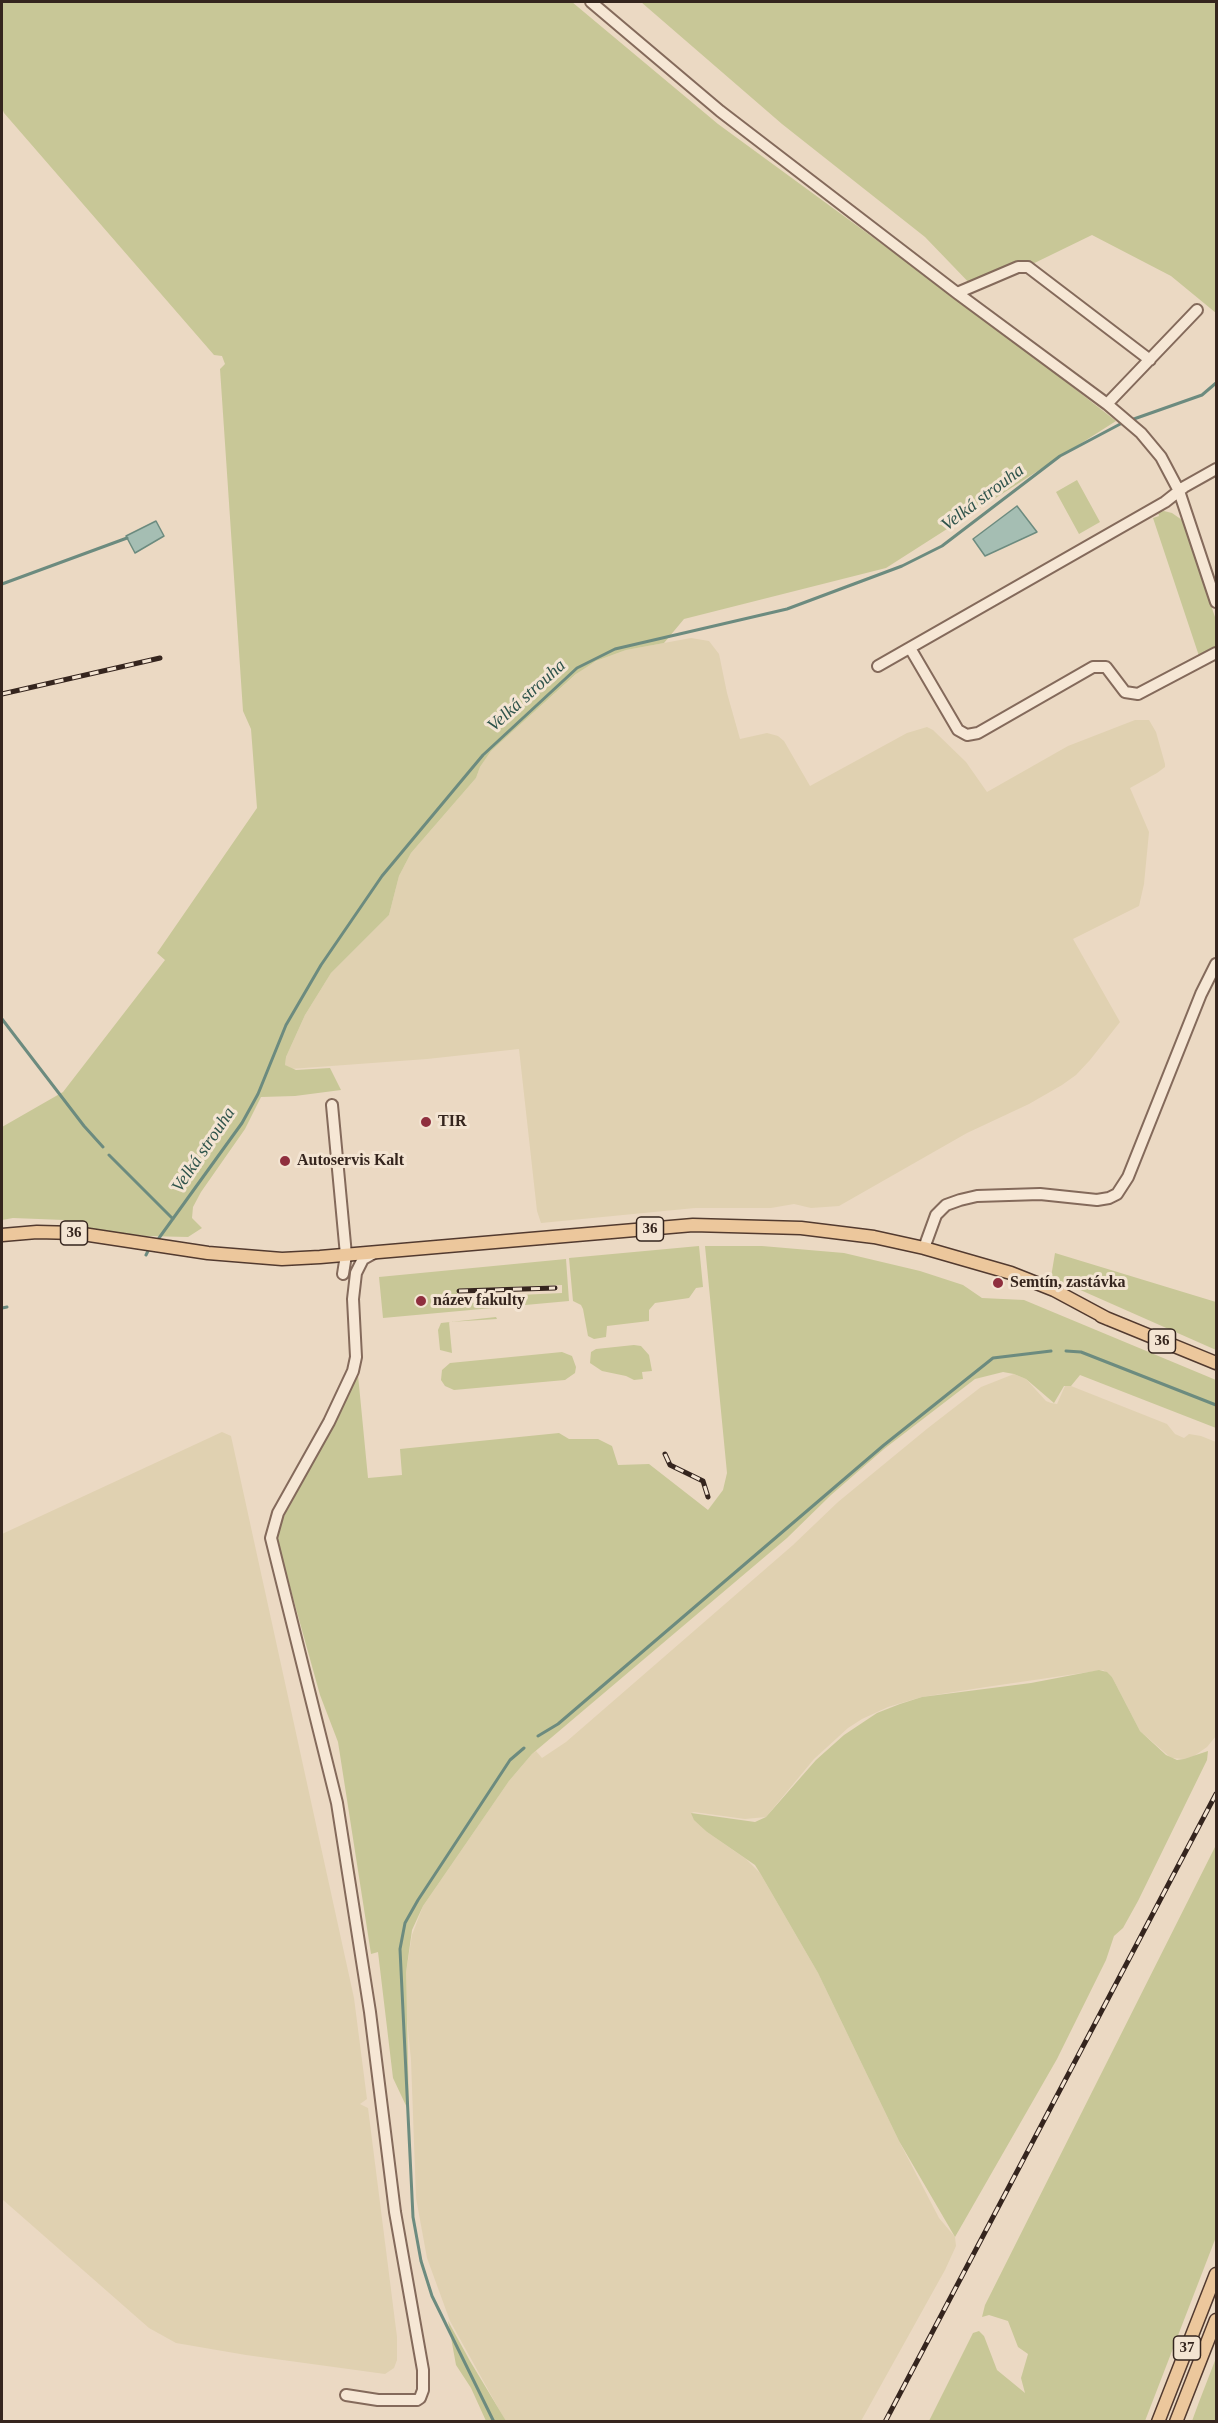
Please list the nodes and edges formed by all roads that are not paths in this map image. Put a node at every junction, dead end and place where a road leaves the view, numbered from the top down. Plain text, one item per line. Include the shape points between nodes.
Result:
1 (591, 2) edge
2 (957, 293) junction
3 (1197, 310) dead end
4 (1150, 360) junction
5 (1107, 404) junction
6 (1216, 469) edge
7 (1179, 491) junction
8 (1216, 602) edge
9 (909, 648) junction
10 (1216, 654) edge
11 (878, 666) dead end
12 (1216, 964) edge
13 (332, 1105) dead end
14 (2, 1235) edge
15 (924, 1248) junction
16 (374, 1252) junction
17 (346, 1255) junction
18 (320, 1257) junction
19 (356, 1272) junction
20 (343, 1274) junction
21 (353, 1305) junction
22 (1216, 1363) edge
23 (1216, 2274) edge
24 (1216, 2320) edge
25 (346, 2395) dead end
26 (1158, 2421) edge
27 (1176, 2421) edge

1 - 2 street via 720,111
2 - 4 street via 1025,266
2 - 5 street
3 - 4 street
4 - 5 street
5 - 7 street via 1148,440
6 - 7 street
7 - 8 street
7 - 9 street
9 - 10 street via 958,730 967,735 978,733 1093,667 1106,668 1125,692 1138,694
9 - 11 street
12 - 15 street via 1128,1177 1117,1194 1097,1200 1041,1194 960,1200 946,1205 936,1215
13 - 17 street
14 - 18 main road, 36 via 76,1233 258,1258
15 - 16 main road, 36 via 818,1229 706,1225
15 - 22 main road, 36 via 1037,1283 1108,1319
16 - 17 main road, 36
16 - 19 street via 363,1259
17 - 18 main road, 36
17 - 19 street
17 - 20 street
18 - 20 street via 336,1264
19 - 21 street
20 - 21 street
21 - 25 street via 355,1364 329,1422 278,1513 271,1538 337,1803 370,2012 394,2212 423,2377 422,2394 417,2400 368,2400
23 - 26 main road, 37
24 - 27 main road, 37

